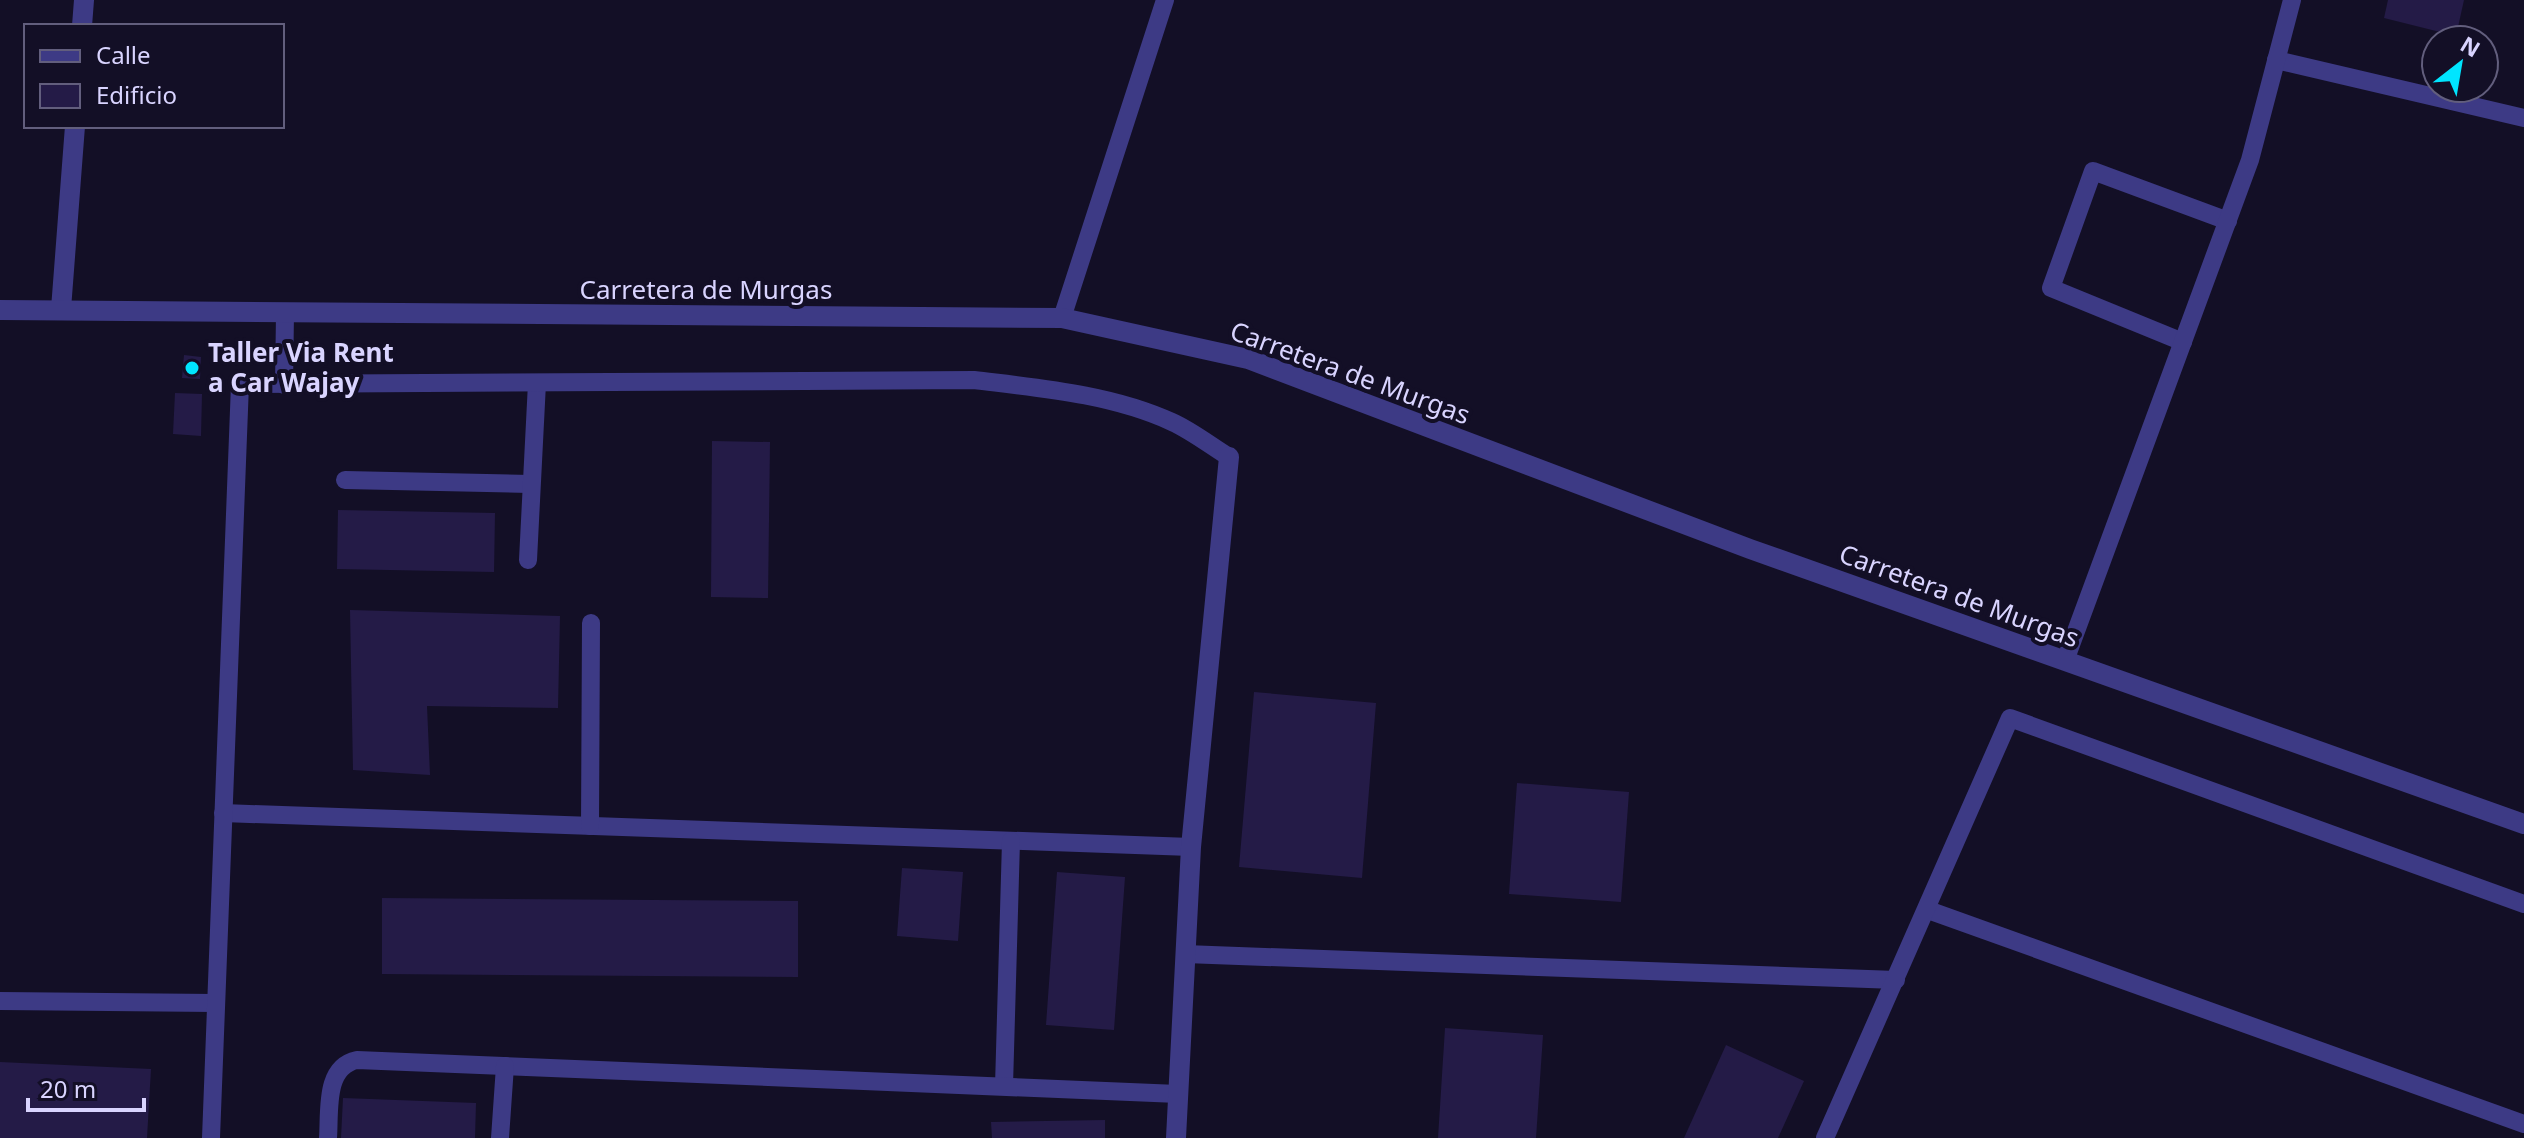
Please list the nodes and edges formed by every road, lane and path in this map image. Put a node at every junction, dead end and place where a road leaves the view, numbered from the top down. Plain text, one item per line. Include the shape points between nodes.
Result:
1 (84, 0) edge
2 (1165, 0) edge
3 (2292, 0) edge
4 (82, 24) edge
5 (2276, 60) junction
6 (2524, 118) edge
7 (75, 128) edge
8 (2228, 221) junction
9 (61, 309) junction
10 (0, 310) edge
11 (285, 313) junction
12 (1062, 318) junction
13 (2183, 342) junction
14 (537, 383) junction
15 (284, 385) junction
16 (1229, 457) joint
17 (345, 480) dead end
18 (530, 484) junction
19 (528, 560) dead end
20 (591, 623) dead end
21 (2065, 661) junction
22 (223, 813) junction
23 (2524, 824) edge
24 (590, 826) junction
25 (1011, 841) junction
26 (1191, 847) junction
27 (2524, 904) edge
28 (1928, 910) junction
29 (1185, 954) junction
30 (1896, 980) junction
31 (0, 1001) edge
32 (215, 1003) junction
33 (505, 1066) junction
34 (1004, 1086) junction
35 (1178, 1094) junction
36 (2524, 1124) edge
37 (211, 1138) edge
38 (328, 1138) edge
39 (500, 1138) edge
40 (1176, 1138) edge
41 (1825, 1138) edge

1 - 4 street
2 - 12 lane
3 - 5 lane
5 - 6 lane
5 - 8 lane
7 - 9 street
8 - 13 lane
8 - 13 lane via 2093,171 2051,288
9 - 10 street, Carretera de Murgas
9 - 11 street, Carretera de Murgas
11 - 12 street, Carretera de Murgas
11 - 15 lane
12 - 21 street, Carretera de Murgas via 1248,359 1750,549
13 - 21 lane
14 - 15 lane
14 - 16 lane via 974,380 1048,389 1121,406 1172,422
14 - 18 lane
15 - 22 lane via 240,384
16 - 26 street
17 - 18 lane
18 - 19 lane
20 - 24 lane
21 - 23 street, Carretera de Murgas
22 - 24 lane
22 - 32 lane
24 - 25 lane
25 - 26 lane
25 - 34 lane
26 - 29 street
27 - 28 lane via 2010,718
28 - 30 lane
28 - 36 lane
29 - 30 lane
29 - 35 street
30 - 41 lane
31 - 32 lane
32 - 37 lane
33 - 34 lane
33 - 38 lane via 346,1062 332,1084
33 - 39 lane
34 - 35 lane
35 - 40 street

